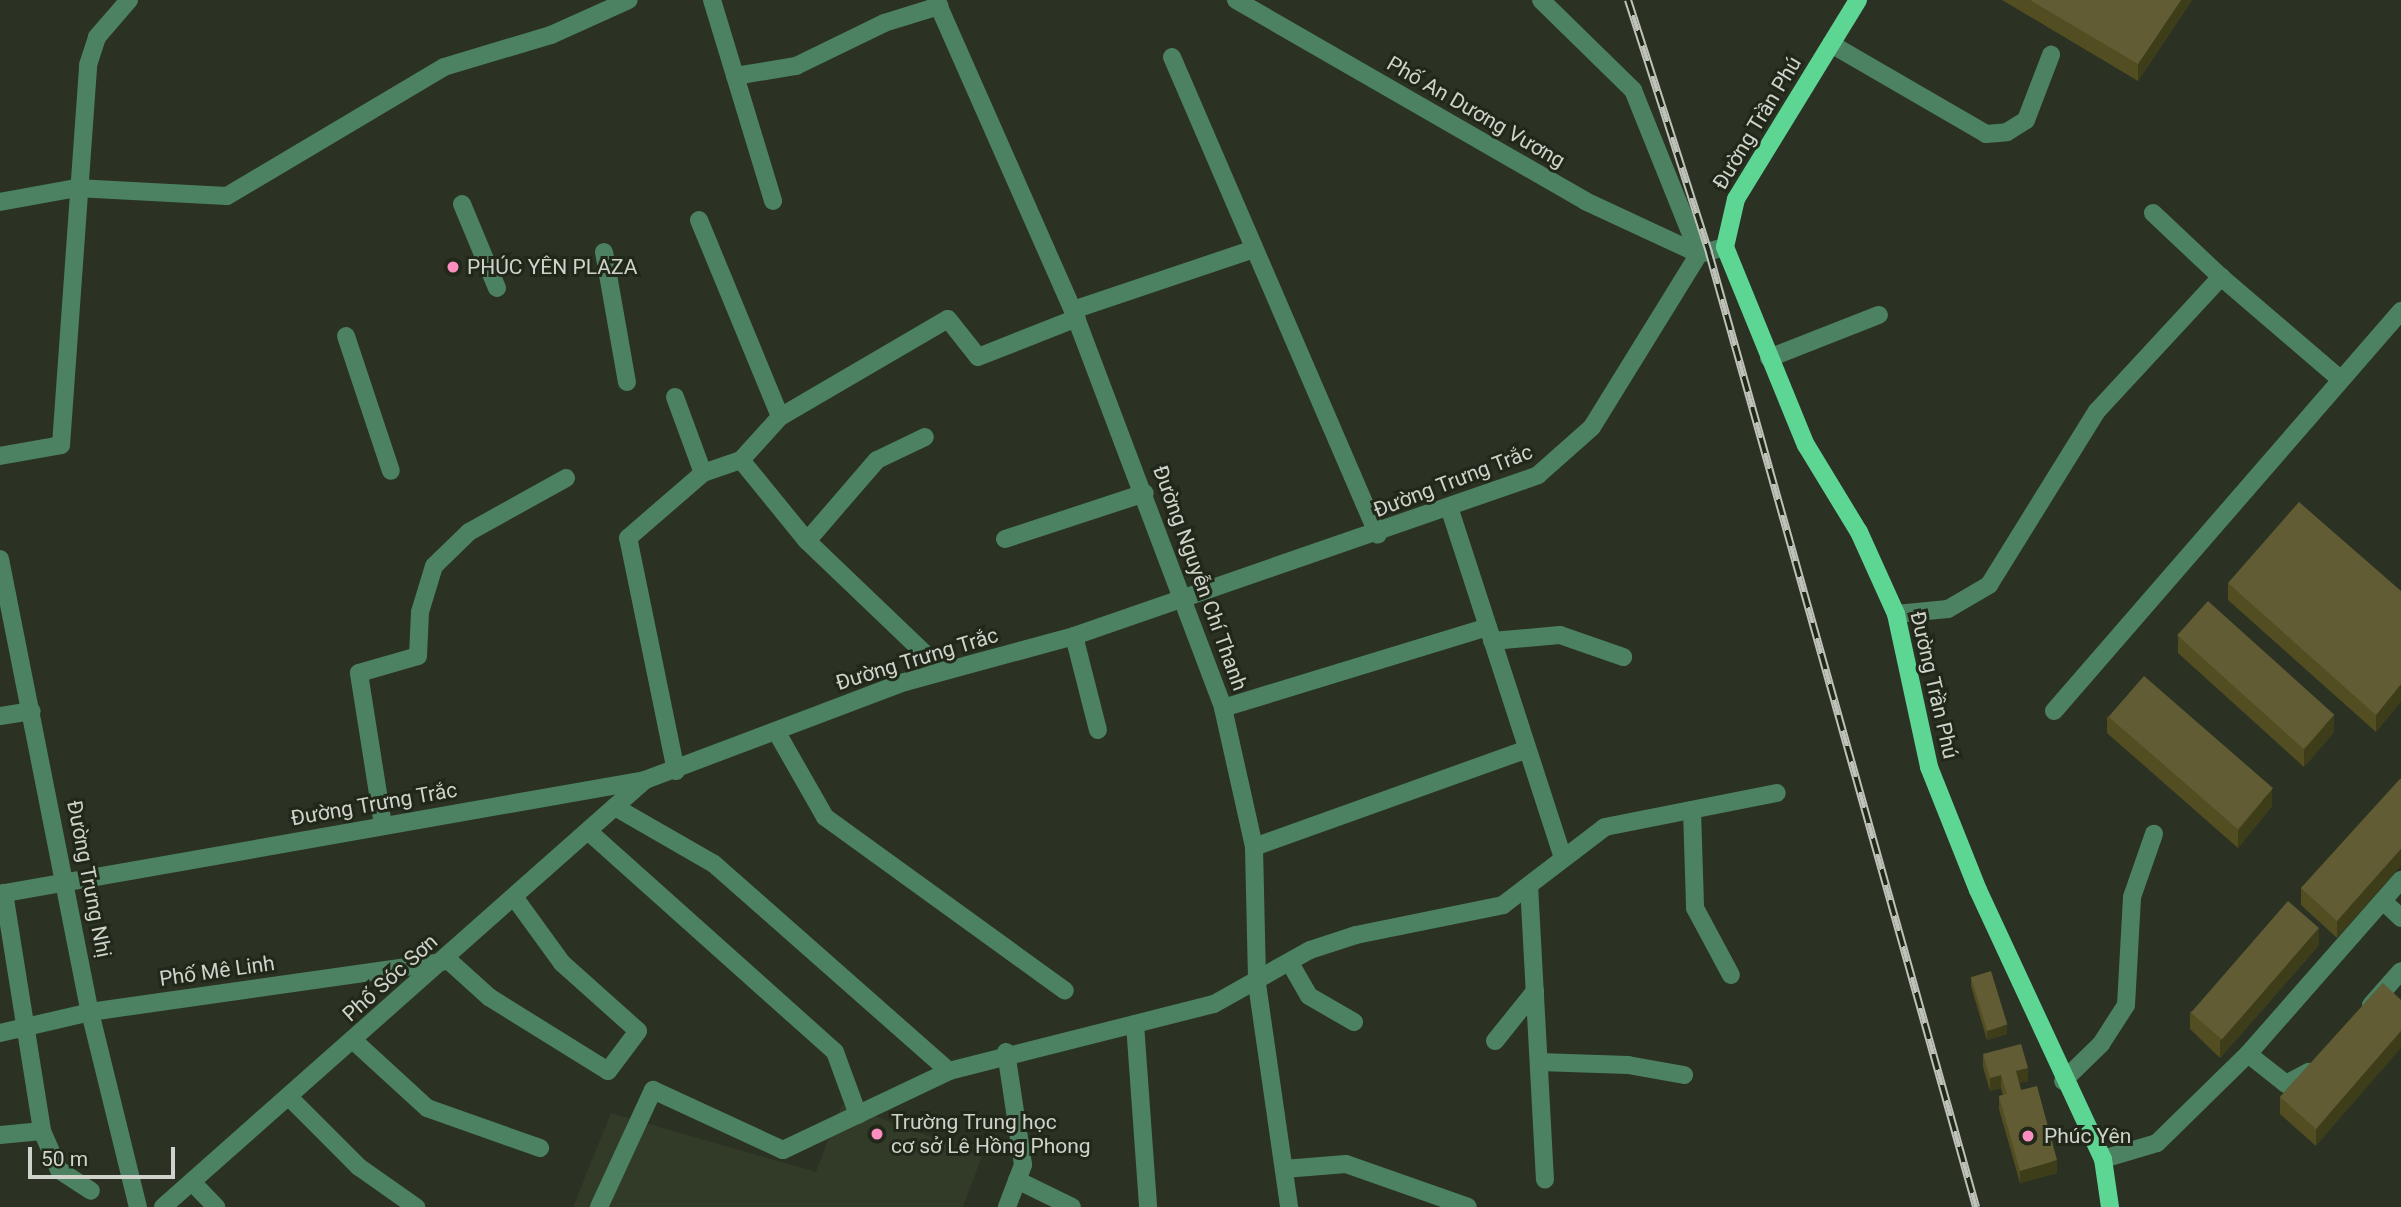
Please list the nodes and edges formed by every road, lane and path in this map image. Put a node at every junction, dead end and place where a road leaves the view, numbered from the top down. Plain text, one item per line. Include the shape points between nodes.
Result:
1 (129, 0) edge
2 (629, 0) edge
3 (712, 0) edge
4 (1236, 0) edge
5 (1541, 0) edge
6 (1858, 0) edge
7 (938, 3) edge
8 (1831, 44) junction
9 (2052, 55) dead end
10 (1172, 57) dead end
11 (735, 76) junction
12 (76, 188) junction
13 (0, 201) edge
14 (773, 201) dead end
15 (462, 204) dead end
16 (2153, 213) dead end
17 (699, 220) dead end
18 (1725, 247) junction
19 (1254, 249) junction
20 (604, 252) dead end
21 (1699, 254) junction
22 (2221, 277) junction
23 (497, 288) dead end
24 (2401, 311) edge
25 (1075, 314) junction
26 (1880, 315) dead end
27 (346, 336) dead end
28 (1769, 358) junction
29 (2340, 379) junction
30 (627, 382) dead end
31 (675, 397) dead end
32 (780, 417) junction
33 (925, 436) dead end
34 (0, 456) edge
35 (741, 460) junction
36 (391, 471) dead end
37 (703, 473) junction
38 (566, 478) dead end
39 (1145, 493) junction
40 (1450, 507) junction
41 (1378, 535) junction
42 (1005, 539) dead end
43 (807, 541) junction
44 (0, 559) edge
45 (1186, 598) junction
46 (1896, 614) junction
47 (1490, 634) junction
48 (1073, 636) junction
49 (1623, 657) dead end
50 (943, 671) junction
51 (1223, 708) junction
52 (32, 711) junction
53 (2054, 711) dead end
54 (0, 716) edge
55 (1098, 730) dead end
56 (776, 731) junction
57 (1527, 749) junction
58 (676, 771) junction
59 (645, 780) junction
60 (1777, 793) dead end
61 (615, 807) junction
62 (1692, 810) junction
63 (383, 825) junction
64 (588, 831) junction
65 (2154, 834) dead end
66 (1254, 847) junction
67 (1563, 858) junction
68 (2401, 880) edge
69 (68, 882) junction
70 (1529, 885) junction
71 (2, 894) edge
72 (514, 897) junction
73 (2383, 901) junction
74 (2401, 918) edge
75 (445, 960) junction
76 (1290, 963) junction
77 (2401, 971) edge
78 (1731, 975) dead end
79 (1257, 984) junction
80 (1065, 991) dead end
81 (1535, 991) junction
82 (89, 1012) junction
83 (2355, 1021) edge
84 (1354, 1022) dead end
85 (1135, 1024) junction
86 (25, 1028) junction
87 (0, 1033) edge
88 (354, 1041) junction
89 (1495, 1041) dead end
90 (1006, 1052) junction
91 (2248, 1054) junction
92 (1539, 1062) junction
93 (2319, 1062) edge
94 (949, 1071) junction
95 (1685, 1075) dead end
96 (2063, 1081) junction
97 (290, 1098) junction
98 (858, 1115) junction
99 (42, 1131) junction
100 (0, 1135) edge
101 (540, 1148) dead end
102 (2104, 1159) junction
103 (1284, 1169) junction
104 (1017, 1180) junction
105 (1545, 1180) dead end
106 (192, 1182) junction
107 (91, 1192) dead end
108 (138, 1207) edge
109 (163, 1207) edge
110 (216, 1207) edge
111 (416, 1207) edge
112 (599, 1207) edge
113 (1007, 1207) edge
114 (1072, 1207) edge
115 (1148, 1207) edge
116 (1289, 1207) edge
117 (1468, 1207) edge
118 (2110, 1207) edge

1 - 12 street via 97,37 88,65
2 - 12 street via 551,35 444,67 227,196
3 - 11 street
4 - 21 street, Phố An Dương Vương via 1585,201
5 - 21 street via 1633,90
6 - 8 main road, Đường Trần Phú
7 - 11 street via 884,23 796,66
7 - 25 street, Đường Nguyễn Chí Thanh
8 - 9 street via 1986,134 2026,121
8 - 18 main road, Đường Trần Phú via 1736,199
10 - 19 street
11 - 14 street
12 - 13 street
12 - 34 street via 61,445
15 - 23 street
16 - 22 street
17 - 32 street
18 - 21 street
18 - 28 main road, Đường Trần Phú
19 - 25 street
19 - 41 street
20 - 30 street
21 - 40 street, Đường Trưng Trắc via 1592,427 1565,457 1538,475
22 - 29 street
22 - 46 street via 2097,411 1989,585 1948,609
24 - 29 street
25 - 32 street via 978,357 948,320
25 - 39 street, Đường Nguyễn Chí Thanh
26 - 28 street
27 - 36 street
28 - 46 main road, Đường Trần Phú via 1806,445 1858,532
29 - 53 street
31 - 37 street
32 - 35 street
33 - 43 street via 877,460
35 - 37 street
35 - 43 street
37 - 58 street via 628,538
38 - 63 street via 468,532 435,566 420,612 418,656 359,673
39 - 42 street
39 - 45 street, Đường Nguyễn Chí Thanh
40 - 41 street, Đường Trưng Trắc
40 - 47 street
41 - 45 street, Đường Trưng Trắc
43 - 50 street
44 - 52 street, Đường Trưng Nhị
45 - 48 street, Đường Trưng Trắc
45 - 51 street, Đường Nguyễn Chí Thanh
46 - 96 main road, Đường Trần Phú via 1929,767
47 - 49 street via 1560,635
47 - 51 street
47 - 57 street
48 - 50 street, Đường Trưng Trắc
48 - 55 street
50 - 56 street, Đường Trưng Trắc
51 - 66 street, Đường Nguyễn Chí Thanh
52 - 54 street
52 - 69 street, Đường Trưng Nhị
56 - 58 street, Đường Trưng Trắc
56 - 80 street via 825,817
57 - 66 street
57 - 67 street
58 - 59 street, Đường Trưng Trắc
59 - 61 street, Phố Sóc Sơn
59 - 63 street, Đường Trưng Trắc
60 - 62 street
61 - 64 street, Phố Sóc Sơn
61 - 94 street via 714,863
62 - 67 street via 1605,827
62 - 78 street via 1695,908
63 - 69 street, Đường Trưng Trắc
64 - 72 street, Phố Sóc Sơn
64 - 98 street via 835,1052
65 - 96 street via 2132,897 2126,1005 2101,1044
66 - 79 street, Đường Nguyễn Chí Thanh
67 - 70 street
68 - 73 street
69 - 71 street, Đường Trưng Trắc
69 - 82 street, Đường Trưng Nhị
70 - 76 street via 1503,905 1356,935
70 - 81 street
71 - 86 street
72 - 75 street, Phố Sóc Sơn
72 - 75 street via 562,962 638,1031 608,1071 489,997
73 - 74 street
73 - 91 street
75 - 82 street, Phố Mê Linh
75 - 88 street, Phố Sóc Sơn
76 - 79 street
76 - 84 street via 1309,996
77 - 83 street
79 - 85 street via 1214,1004
79 - 103 street, Đường Nguyễn Chí Thanh
81 - 89 street
81 - 92 street
82 - 86 street, Phố Mê Linh
82 - 108 street, Đường Trưng Nhị
85 - 90 street
85 - 115 street
86 - 87 street, Phố Mê Linh
86 - 99 street
88 - 97 street, Phố Sóc Sơn
88 - 101 street via 427,1108
90 - 94 street
90 - 104 street via 1023,1165
91 - 93 street via 2286,1084 2296,1084
91 - 102 street via 2158,1143
92 - 95 street via 1628,1065
92 - 105 street
94 - 98 street
96 - 102 main road, Đường Trần Phú
97 - 106 street, Phố Sóc Sơn
97 - 111 street via 359,1167
98 - 112 street via 783,1150 653,1090
99 - 100 street
99 - 107 street via 59,1170
102 - 118 main road, Đường Trần Phú
103 - 116 street, Đường Nguyễn Chí Thanh
103 - 117 street via 1346,1164
104 - 113 street
104 - 114 street
106 - 109 street, Phố Sóc Sơn
106 - 110 street

